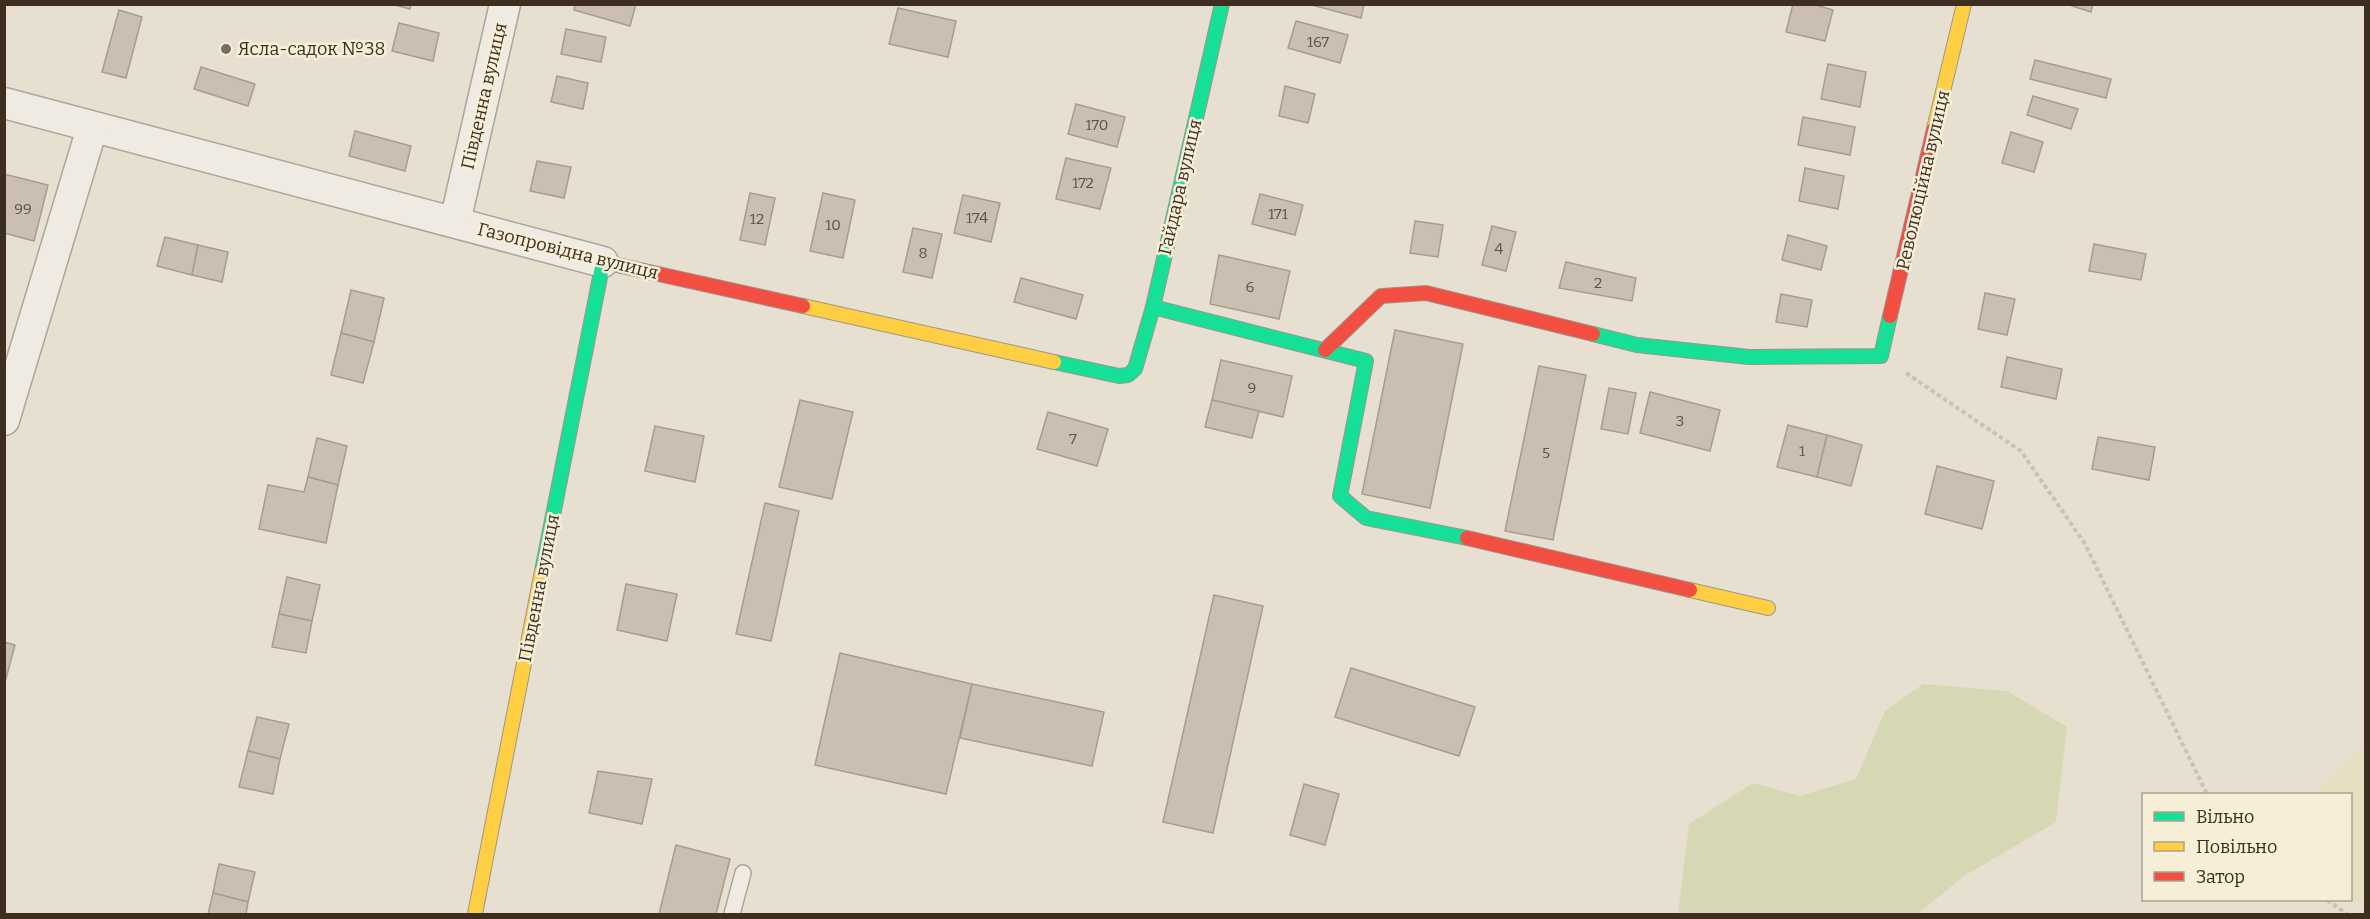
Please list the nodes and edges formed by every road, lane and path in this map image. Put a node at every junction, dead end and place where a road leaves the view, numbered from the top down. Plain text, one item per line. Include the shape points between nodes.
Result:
1 (505, 4) edge
2 (1222, 4) edge
3 (1964, 4) edge
4 (4, 103) edge
5 (92, 128) junction
6 (455, 222) junction
7 (603, 262) junction
8 (1153, 307) junction
9 (1325, 350) junction
10 (1881, 356) junction
11 (1135, 369) joint
12 (4, 420) edge
13 (1768, 608) dead end
14 (2206, 793) edge
15 (743, 873) dead end
16 (2328, 901) edge
17 (475, 915) edge
18 (732, 915) edge
19 (2347, 915) edge

1 - 6 street, Південна вулиця
2 - 8 street, Гайдара вулиця
3 - 10 street, Революційна вулиця
4 - 5 street, Газопровідна вулиця
5 - 6 street, Газопровідна вулиця
5 - 12 street
6 - 7 street, Газопровідна вулиця
7 - 11 street, Газопровідна вулиця via 1119,376
7 - 17 street, Південна вулиця
8 - 9 street
8 - 11 street, Гайдара вулиця
9 - 10 street via 1381,296 1426,293 1638,345 1749,357
9 - 13 street via 1366,361 1340,496 1366,518 1510,547
10 - 14 path via 2021,451 2085,544
15 - 18 lane
16 - 19 path

